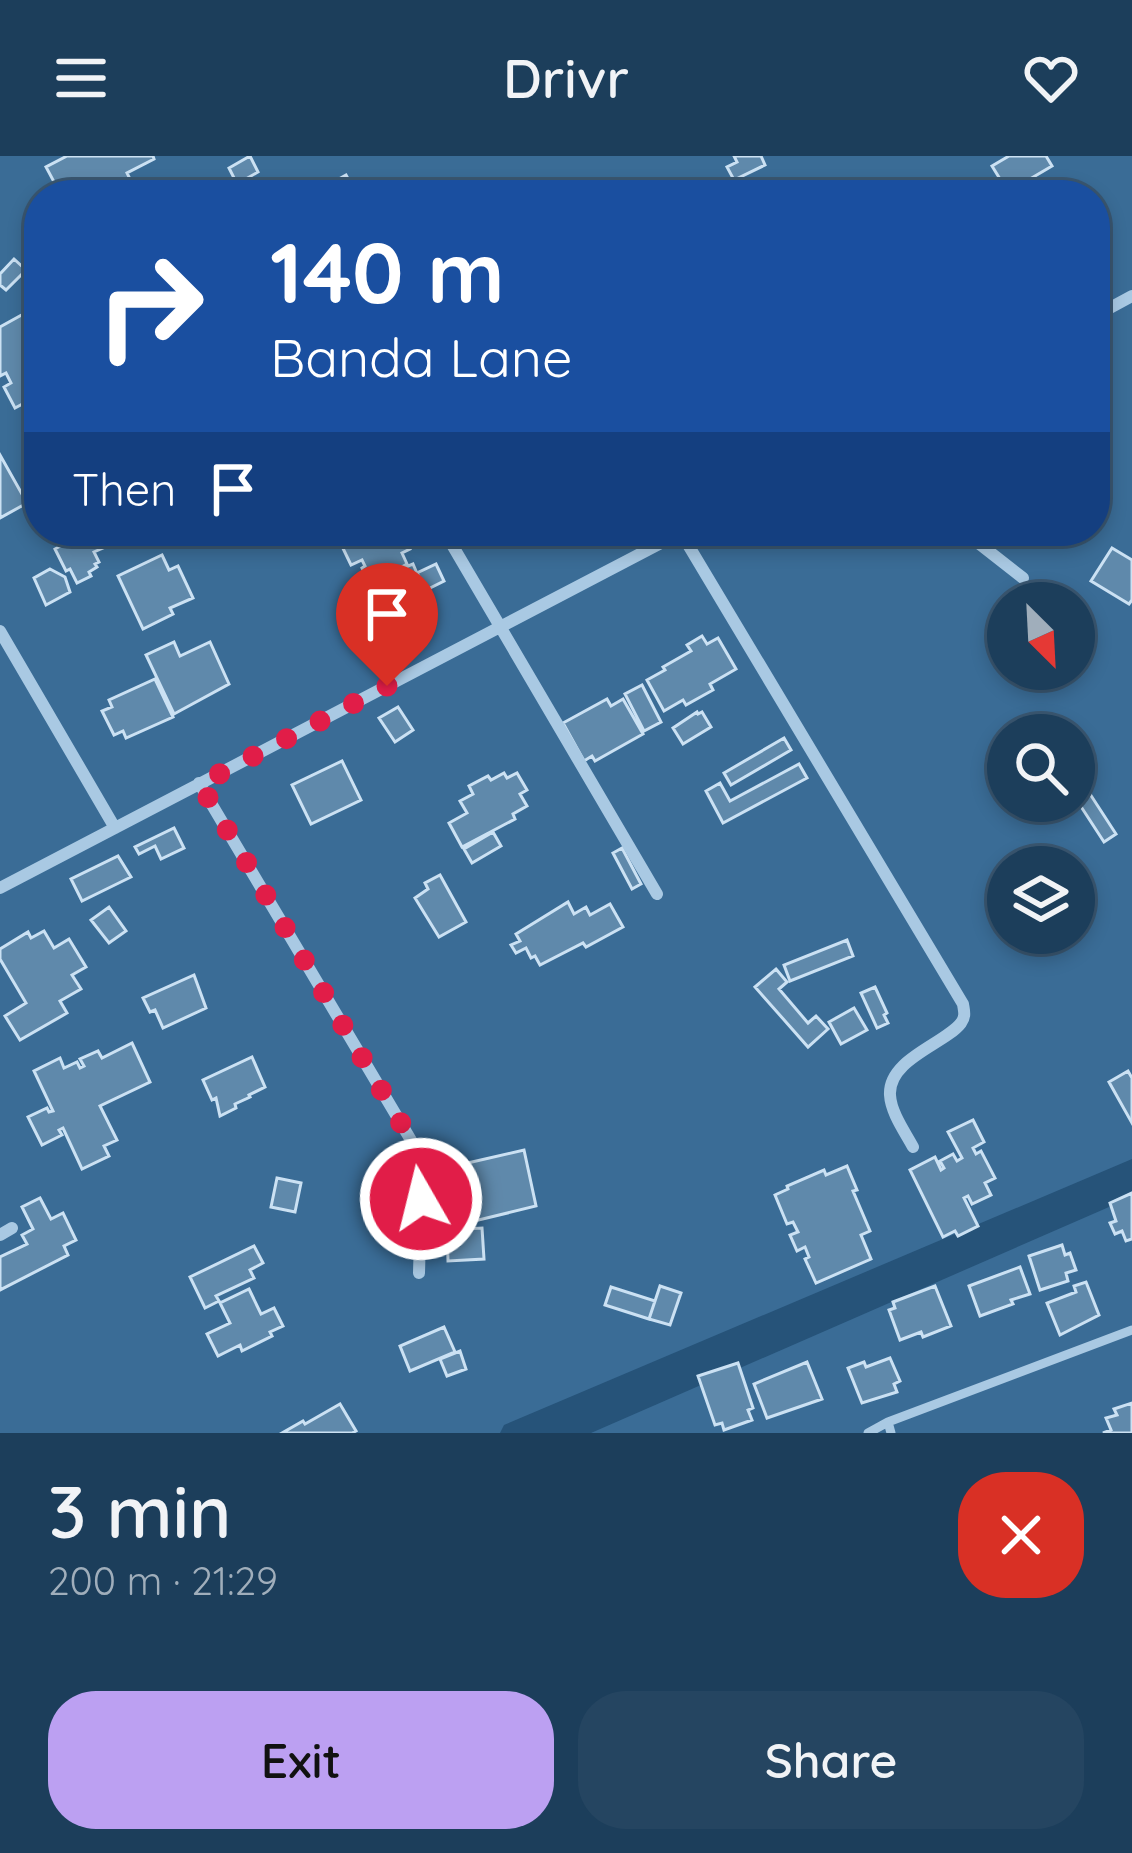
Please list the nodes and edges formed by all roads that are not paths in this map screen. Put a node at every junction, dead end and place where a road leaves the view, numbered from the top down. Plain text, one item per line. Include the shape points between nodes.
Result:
1 (454, 546) edge
2 (656, 546) edge
3 (691, 546) edge
4 (982, 546) edge
5 (1023, 578) dead end
6 (499, 626) junction
7 (0, 632) edge
8 (200, 784) junction
9 (115, 828) junction
10 (0, 888) edge
11 (657, 894) dead end
12 (913, 1148) dead end
13 (418, 1273) dead end
14 (1132, 1330) edge
15 (890, 1428) edge
16 (868, 1433) edge

1 - 6 street
2 - 6 street
3 - 12 street via 963,1004 962,1023 893,1078 895,1112
4 - 5 street
6 - 8 street
6 - 11 street
7 - 9 street
8 - 9 street
8 - 13 street via 418,1152
9 - 10 street
14 - 15 lane
15 - 16 lane

